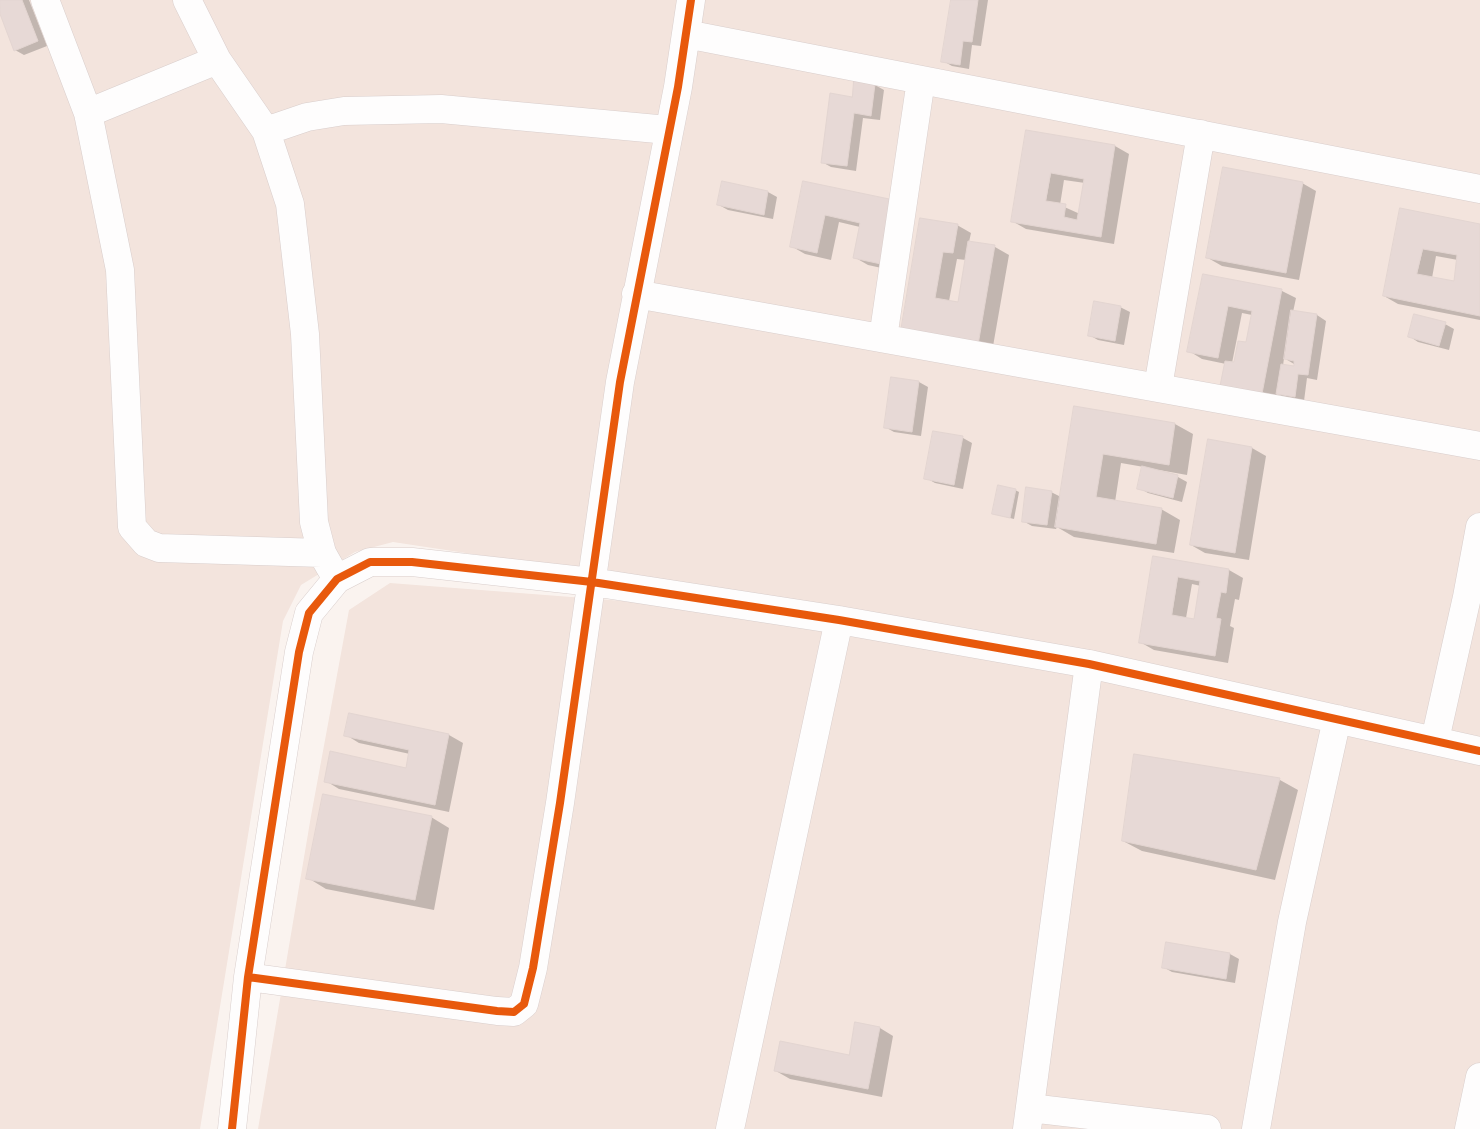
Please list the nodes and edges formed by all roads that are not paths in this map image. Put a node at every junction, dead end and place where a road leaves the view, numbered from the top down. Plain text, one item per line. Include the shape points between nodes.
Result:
1 (45, 0) edge
2 (187, 0) edge
3 (691, 0) edge
4 (686, 34) junction
5 (216, 60) junction
6 (921, 80) junction
7 (88, 113) junction
8 (668, 130) junction
9 (266, 131) junction
10 (1201, 134) junction
11 (1480, 189) edge
12 (636, 294) junction
13 (883, 338) junction
14 (1158, 387) junction
15 (1480, 446) edge
16 (1480, 527) edge
17 (322, 553) junction
18 (337, 579) junction
19 (592, 582) junction
20 (840, 620) junction
21 (1090, 664) junction
22 (1337, 719) junction
23 (1435, 740) junction
24 (1480, 751) edge
25 (248, 977) junction
26 (1480, 1077) edge
27 (1028, 1119) edge
28 (232, 1129) edge
29 (730, 1129) edge
30 (1207, 1129) edge
31 (1256, 1129) edge
32 (1469, 1129) edge

1 - 7 street
2 - 5 street
3 - 4 street
4 - 6 street
4 - 8 street
5 - 7 street
5 - 9 street
6 - 10 street
6 - 13 street
7 - 17 street via 120,270 132,527 146,543 159,548
8 - 9 street via 441,109 344,111 307,117
8 - 12 street
9 - 17 street via 290,204 305,334 314,522
10 - 11 street
10 - 14 street
12 - 13 street
12 - 19 street via 620,382
13 - 14 street
14 - 15 street
16 - 23 street
17 - 18 street
18 - 19 street via 370,562 412,562
18 - 25 street via 309,614 299,652
19 - 20 street
19 - 25 street via 560,803 533,968 524,1004 514,1012 497,1011
20 - 21 street
20 - 29 street
21 - 22 street
21 - 27 street
22 - 23 street
22 - 31 street via 1292,922
23 - 24 street
25 - 28 street
26 - 32 street
27 - 30 street

